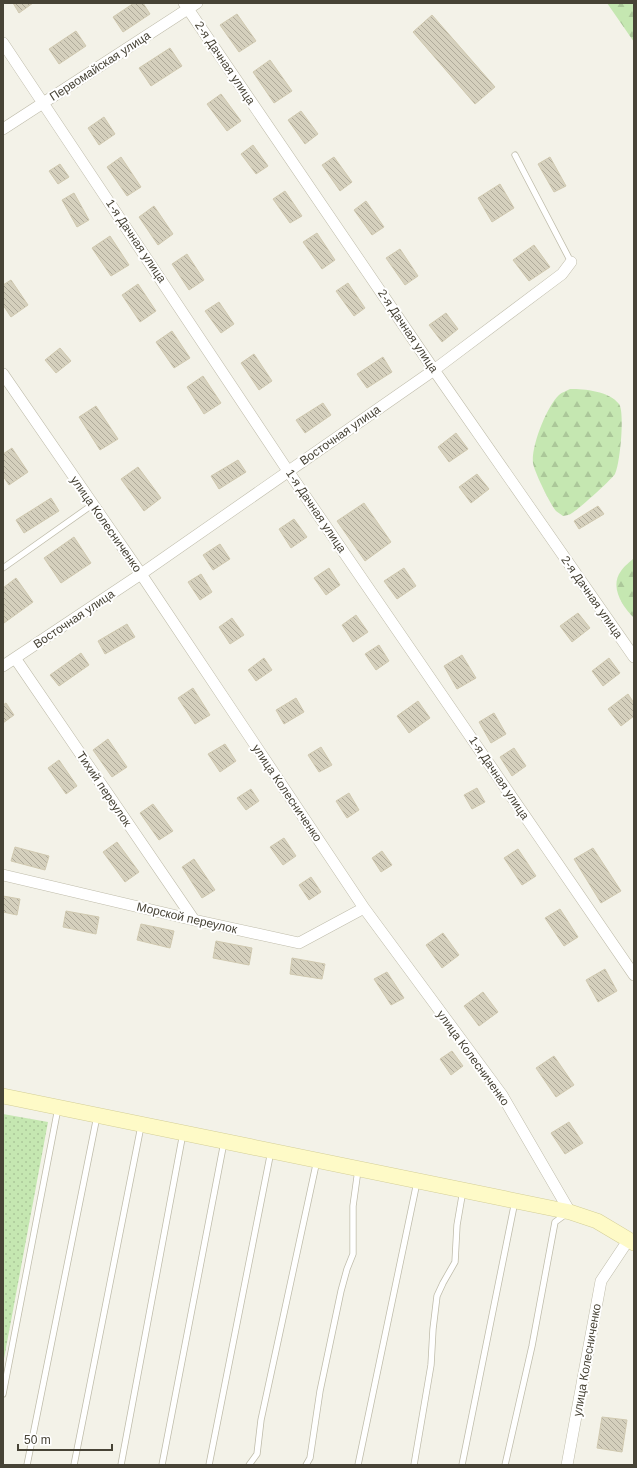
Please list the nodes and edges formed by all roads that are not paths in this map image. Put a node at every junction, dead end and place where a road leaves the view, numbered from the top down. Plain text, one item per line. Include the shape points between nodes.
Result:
1 (190, 5) edge
2 (3, 43) edge
3 (43, 102) junction
4 (3, 129) edge
5 (514, 155) dead end
6 (571, 262) joint
7 (434, 370) junction
8 (3, 374) edge
9 (288, 471) junction
10 (92, 505) junction
11 (3, 568) edge
12 (141, 574) junction
13 (15, 658) junction
14 (634, 658) edge
15 (3, 666) edge
16 (3, 875) edge
17 (364, 908) junction
18 (194, 920) junction
19 (634, 975) edge
20 (3, 1096) edge
21 (58, 1108) junction
22 (97, 1116) junction
23 (141, 1124) junction
24 (183, 1133) junction
25 (224, 1142) junction
26 (271, 1151) junction
27 (316, 1160) junction
28 (358, 1169) junction
29 (417, 1181) junction
30 (463, 1190) junction
31 (515, 1201) junction
32 (570, 1212) junction
33 (631, 1241) edge
34 (3, 1394) edge
35 (27, 1465) edge
36 (74, 1465) edge
37 (121, 1465) edge
38 (162, 1465) edge
39 (209, 1465) edge
40 (249, 1465) edge
41 (306, 1465) edge
42 (358, 1465) edge
43 (414, 1465) edge
44 (462, 1465) edge
45 (505, 1465) edge
46 (567, 1465) edge

1 - 3 street, Первомайская улица
1 - 7 street, 2-я Дачная улица
2 - 3 street, 1-я Дачная улица
3 - 4 street, Первомайская улица
3 - 9 street, 1-я Дачная улица
5 - 6 lane
6 - 7 street, Восточная улица via 562,274
7 - 9 street, Восточная улица
7 - 14 street, 2-я Дачная улица
8 - 10 street, улица Колесниченко
9 - 12 street, Восточная улица
9 - 19 street, 1-я Дачная улица
10 - 11 lane
10 - 12 street, улица Колесниченко
12 - 13 street, Восточная улица
12 - 17 street, улица Колесниченко
13 - 15 street, Восточная улица
13 - 18 street, Тихий переулок
16 - 18 street, Морской переулок
17 - 18 street, Морской переулок via 299,943
17 - 32 street, улица Колесниченко via 502,1095
20 - 21 main road
21 - 22 main road
21 - 34 lane
22 - 23 main road
22 - 35 lane
23 - 24 main road
23 - 36 lane
24 - 25 main road
24 - 37 lane
25 - 26 main road
25 - 38 lane
26 - 27 main road
26 - 39 lane
27 - 28 main road
27 - 40 lane via 261,1420 257,1454
28 - 29 main road
28 - 41 lane via 353,1206 353,1254 341,1291 320,1391 310,1458
29 - 30 main road
29 - 42 lane
30 - 31 main road
30 - 43 lane via 457,1225 455,1262 436,1296 431,1365
31 - 32 main road
31 - 44 lane
32 - 33 main road via 597,1221
32 - 45 lane via 554,1222 532,1346
33 - 46 street, улица Колесниченко via 601,1280

